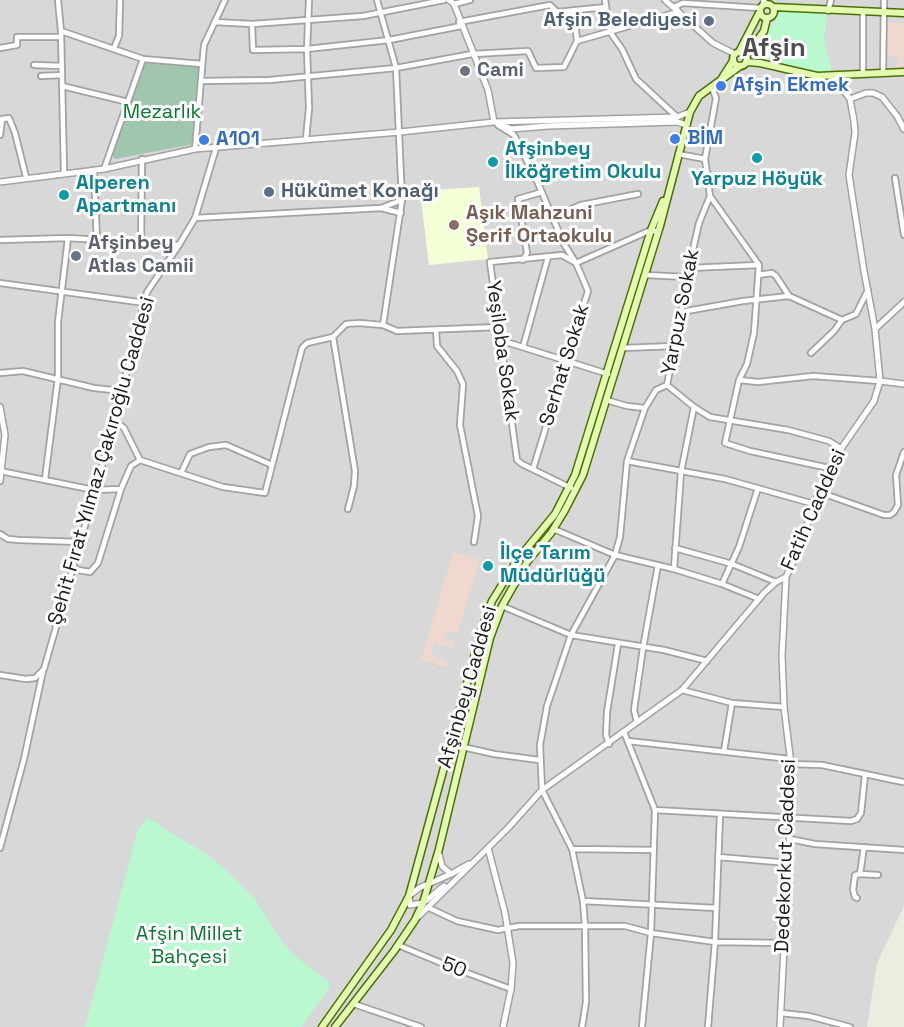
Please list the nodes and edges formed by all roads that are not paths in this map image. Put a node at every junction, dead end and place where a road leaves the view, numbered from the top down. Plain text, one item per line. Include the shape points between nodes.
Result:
1 (58, 0) edge
2 (120, 0) edge
3 (225, 0) edge
4 (309, 0) edge
5 (377, 0) edge
6 (444, 0) edge
7 (470, 0) edge
8 (605, 0) edge
9 (665, 0) edge
10 (831, 0) edge
11 (884, 0) edge
12 (452, 2) edge
13 (772, 4) edge
14 (606, 7) junction
15 (761, 7) edge
16 (574, 10) junction
17 (828, 11) junction
18 (678, 12) junction
19 (863, 12) junction
20 (883, 13) junction
21 (904, 13) edge
22 (381, 14) junction
23 (767, 18) junction
24 (307, 20) junction
25 (214, 22) junction
26 (252, 24) junction
27 (460, 24) junction
28 (61, 31) junction
29 (610, 32) junction
30 (61, 37) junction
31 (389, 40) junction
32 (577, 41) junction
33 (0, 48) edge
34 (114, 48) junction
35 (307, 49) junction
36 (472, 54) junction
37 (736, 56) junction
38 (143, 59) junction
39 (746, 59) junction
40 (202, 64) junction
41 (34, 65) dead end
42 (62, 66) junction
43 (740, 66) junction
44 (396, 68) junction
45 (904, 72) edge
46 (883, 73) junction
47 (863, 74) junction
48 (62, 75) junction
49 (308, 75) junction
50 (41, 76) dead end
51 (832, 77) junction
52 (202, 81) junction
53 (720, 81) junction
54 (62, 86) junction
55 (712, 88) junction
56 (850, 99) junction
57 (128, 102) junction
58 (690, 112) junction
59 (677, 117) junction
60 (494, 122) junction
61 (687, 125) junction
62 (904, 129) edge
63 (400, 132) junction
64 (0, 135) edge
65 (306, 139) junction
66 (216, 148) junction
67 (195, 149) junction
68 (678, 154) junction
69 (142, 159) junction
70 (705, 159) junction
71 (104, 169) junction
72 (94, 170) junction
73 (64, 172) junction
74 (26, 177) junction
75 (896, 178) dead end
76 (0, 182) edge
77 (542, 192) junction
78 (638, 194) dead end
79 (710, 196) junction
80 (402, 200) junction
81 (381, 208) junction
82 (400, 213) junction
83 (552, 217) junction
84 (195, 218) junction
85 (654, 231) junction
86 (904, 235) edge
87 (68, 238) junction
88 (0, 240) edge
89 (97, 241) junction
90 (141, 244) junction
91 (564, 244) junction
92 (179, 245) junction
93 (562, 255) junction
94 (548, 257) junction
95 (523, 260) junction
96 (576, 263) junction
97 (759, 265) junction
98 (689, 268) junction
99 (645, 275) junction
100 (758, 275) junction
101 (687, 277) junction
102 (0, 283) edge
103 (868, 290) junction
104 (63, 292) junction
105 (789, 296) junction
106 (756, 300) junction
107 (904, 302) edge
108 (145, 303) junction
109 (681, 312) junction
110 (842, 320) junction
111 (383, 325) junction
112 (499, 327) junction
113 (875, 329) junction
114 (435, 330) junction
115 (333, 337) junction
116 (500, 340) junction
117 (674, 346) junction
118 (523, 347) junction
119 (622, 348) junction
120 (811, 352) dead end
121 (566, 360) junction
122 (0, 373) edge
123 (611, 375) junction
124 (58, 378) junction
125 (739, 380) junction
126 (880, 381) junction
127 (904, 384) edge
128 (667, 385) junction
129 (122, 391) junction
130 (606, 400) junction
131 (0, 407) edge
132 (694, 407) junction
133 (645, 408) junction
134 (729, 419) junction
135 (114, 420) junction
136 (840, 448) junction
137 (904, 453) edge
138 (140, 460) junction
139 (627, 461) junction
140 (272, 465) junction
141 (830, 468) junction
142 (533, 469) junction
143 (1, 472) edge
144 (681, 472) junction
145 (181, 473) junction
146 (45, 479) junction
147 (0, 481) edge
148 (758, 488) junction
149 (121, 489) junction
150 (573, 489) junction
151 (94, 490) junction
152 (819, 492) junction
153 (814, 504) junction
154 (348, 509) dead end
155 (551, 533) junction
156 (0, 534) edge
157 (81, 542) junction
158 (474, 543) dead end
159 (675, 548) junction
160 (615, 555) junction
161 (732, 564) junction
162 (658, 565) junction
163 (72, 569) junction
164 (674, 569) junction
165 (786, 578) junction
166 (776, 582) junction
167 (722, 584) junction
168 (759, 599) junction
169 (502, 606) junction
170 (571, 635) junction
171 (618, 644) junction
172 (643, 648) junction
173 (706, 661) junction
174 (44, 669) junction
175 (0, 675) edge
176 (682, 690) junction
177 (732, 703) junction
178 (784, 707) junction
179 (637, 722) junction
180 (624, 732) junction
181 (628, 741) junction
182 (609, 744) junction
183 (462, 747) junction
184 (724, 752) junction
185 (539, 760) junction
186 (791, 761) junction
187 (866, 775) junction
188 (903, 782) edge
189 (542, 790) junction
190 (656, 810) junction
191 (720, 815) junction
192 (790, 819) junction
193 (790, 839) junction
194 (864, 847) junction
195 (0, 848) edge
196 (488, 848) junction
197 (439, 849) junction
198 (572, 849) junction
199 (654, 850) junction
200 (904, 850) edge
201 (718, 857) junction
202 (476, 861) junction
203 (789, 863) junction
204 (860, 873) junction
205 (451, 874) junction
206 (878, 875) dead end
207 (429, 885) junction
208 (409, 896) junction
209 (857, 897) dead end
210 (583, 901) junction
211 (652, 904) junction
212 (425, 905) junction
213 (716, 908) junction
214 (585, 926) junction
215 (507, 927) junction
216 (651, 933) junction
217 (715, 942) junction
218 (784, 943) junction
219 (398, 945) junction
220 (511, 989) junction
221 (354, 1004) junction
222 (781, 1013) junction
223 (413, 1026) edge
224 (322, 1027) edge
225 (335, 1027) edge
226 (421, 1027) edge
227 (503, 1027) edge
228 (582, 1027) edge
229 (642, 1027) edge
230 (708, 1027) edge
231 (780, 1027) edge
232 (850, 1027) edge

1 - 28 street
2 - 34 street via 119,36
3 - 25 street
4 - 24 street
5 - 22 street
6 - 22 street
7 - 12 street
8 - 14 street
9 - 18 street
10 - 17 street
11 - 20 street
12 - 27 street
13 - 15 main road
13 - 17 main road
13 - 23 main road via 773,14
14 - 16 street
14 - 29 street
15 - 18 street via 683,3 676,6
15 - 23 main road via 763,17
15 - 37 main road
16 - 27 street via 556,12 550,5
16 - 32 street
17 - 19 main road
18 - 29 street
18 - 37 street via 713,44
19 - 20 main road
19 - 47 street
20 - 21 main road
20 - 46 street
22 - 24 street
22 - 31 street
23 - 39 main road via 764,31
24 - 26 street
24 - 35 street
25 - 26 street
25 - 40 street via 204,45
26 - 35 street via 253,50
27 - 31 street
27 - 36 street
28 - 30 street
28 - 34 street
29 - 32 street
29 - 59 street via 636,79
30 - 33 street via 17,38 17,45
30 - 42 street
31 - 35 street
31 - 44 street
32 - 36 street via 564,67 536,68 528,51
34 - 38 street
35 - 49 street
36 - 44 street
36 - 60 street via 488,90
37 - 39 main road
37 - 43 main road
37 - 53 main road
38 - 40 street
38 - 57 street
39 - 43 main road
39 - 51 main road
40 - 52 street
41 - 42 street
42 - 48 street
43 - 53 main road
44 - 49 street
44 - 63 street
45 - 46 main road
46 - 47 main road
47 - 51 main road
48 - 50 street
48 - 54 street
49 - 52 street
49 - 65 street
51 - 56 street
52 - 67 street
53 - 55 main road, Afşinbey Caddesi
54 - 57 street
54 - 73 street
55 - 58 main road, Afşinbey Caddesi via 699,96
55 - 70 street via 716,98
56 - 62 street via 866,93 882,96
56 - 103 street, Fatih Caddesi via 855,133 849,175
57 - 71 street
58 - 59 street
58 - 61 main road, Afşinbey Caddesi
59 - 60 street
60 - 61 street via 512,129 677,122
60 - 63 street
60 - 77 street, Serhat Sokak via 514,135
61 - 68 main road, Afşinbey Caddesi
63 - 65 street
63 - 80 street
64 - 74 street via 2,119 9,118
65 - 66 street
66 - 67 street
66 - 84 street, Şehit Fırat Yılmaz Çakıroğlu Caddesi
67 - 69 street
68 - 70 street
68 - 85 main road, Afşinbey Caddesi
69 - 71 street
69 - 90 street
70 - 79 street
71 - 72 street
72 - 73 street
72 - 89 street
73 - 74 street
74 - 76 street
75 - 86 street
77 - 83 street, Serhat Sokak
77 - 95 street via 518,199 527,253
78 - 83 street via 581,205
79 - 97 street
79 - 98 street, Yarpuz Sokak
80 - 81 street
80 - 82 street
81 - 82 street
81 - 84 street
82 - 111 street
83 - 91 street, Serhat Sokak
84 - 92 street, Şehit Fırat Yılmaz Çakıroğlu Caddesi
85 - 96 street
85 - 99 main road, Afşinbey Caddesi
85 - 123 main road, Afşinbey Caddesi
87 - 88 street
87 - 89 street
87 - 104 street
89 - 90 street
90 - 92 street
91 - 93 street
91 - 96 street, Serhat Sokak
92 - 108 street, Şehit Fırat Yılmaz Çakıroğlu Caddesi via 147,292
93 - 94 street, Yeşiloba Sokak
93 - 96 street
94 - 95 street, Yeşiloba Sokak
94 - 118 street
95 - 112 street, Yeşiloba Sokak via 490,262
96 - 121 street, Serhat Sokak via 588,291
97 - 98 street
97 - 100 street
98 - 101 street, Yarpuz Sokak
99 - 101 street
99 - 119 main road, Afşinbey Caddesi
100 - 105 street via 772,273
100 - 106 street
101 - 109 street, Yarpuz Sokak
102 - 104 street
103 - 110 street via 856,314
103 - 113 street, Fatih Caddesi
104 - 108 street
104 - 124 street via 58,322
105 - 106 street
105 - 110 street
106 - 109 street
106 - 125 street via 754,333
107 - 113 street
108 - 129 street, Şehit Fırat Yılmaz Çakıroğlu Caddesi
109 - 117 street, Yarpuz Sokak
110 - 120 street
111 - 114 street via 397,331
111 - 115 street via 346,324
112 - 114 street
112 - 116 street, Yeşiloba Sokak
113 - 126 street, Fatih Caddesi
114 - 158 street via 437,346 463,384 460,425 478,516
115 - 140 street via 302,348
115 - 154 street via 355,471
116 - 118 street
116 - 142 street, Yeşiloba Sokak via 517,460
117 - 119 street
117 - 128 street, Yarpuz Sokak
118 - 121 street
119 - 123 main road, Afşinbey Caddesi
121 - 123 street
121 - 142 street, Serhat Sokak
122 - 124 street via 23,371
123 - 130 main road, Afşinbey Caddesi
123 - 150 main road, Afşinbey Caddesi
124 - 129 street
124 - 146 street
125 - 126 street via 758,382 813,376
125 - 134 street
126 - 127 street
126 - 136 street, Fatih Caddesi via 874,401
128 - 132 street, Yarpuz Sokak
128 - 133 street via 656,390
129 - 135 street, Şehit Fırat Yılmaz Çakıroğlu Caddesi
130 - 133 street
130 - 150 main road, Afşinbey Caddesi
131 - 143 street via 5,435
132 - 134 street, Yarpuz Sokak via 710,417
132 - 144 street
133 - 139 street
134 - 136 street, Yarpuz Sokak via 788,429
134 - 141 street via 725,443
135 - 138 street via 124,428
135 - 151 street, Şehit Fırat Yılmaz Çakıroğlu Caddesi
136 - 141 street, Fatih Caddesi
137 - 152 street via 896,475 898,505 890,515
138 - 145 street
138 - 149 street via 131,466
139 - 144 street
139 - 160 street
140 - 145 street via 226,446 209,447 190,454
140 - 145 street via 265,493 223,487
141 - 152 street, Fatih Caddesi
142 - 150 street, Yeşiloba Sokak
143 - 146 street
143 - 147 street
144 - 148 street
144 - 159 street
146 - 151 street
148 - 153 street
148 - 161 street
149 - 151 street
149 - 163 street via 98,563 90,572
150 - 155 main road, Afşinbey Caddesi
150 - 208 main road, Afşinbey Caddesi via 518,558 492,601
151 - 157 street, Şehit Fırat Yılmaz Çakıroğlu Caddesi
152 - 153 street, Fatih Caddesi
153 - 165 street, Fatih Caddesi
155 - 160 street via 556,530
155 - 169 main road, Afşinbey Caddesi via 527,562
156 - 157 street via 19,540
157 - 163 street, Şehit Fırat Yılmaz Çakıroğlu Caddesi
159 - 161 street
159 - 164 street
160 - 162 street
160 - 170 street
161 - 166 street
161 - 167 street
162 - 164 street
162 - 172 street
163 - 174 street, Şehit Fırat Yılmaz Çakıroğlu Caddesi
164 - 167 street
165 - 166 street, Fatih Caddesi
165 - 178 street, Dedekorkut Caddesi via 782,632
166 - 168 street, Fatih Caddesi
167 - 168 street
168 - 173 street, Fatih Caddesi
169 - 170 street
169 - 183 main road, Afşinbey Caddesi
170 - 171 street
170 - 185 street via 547,706
171 - 172 street
171 - 182 street via 608,712
172 - 173 street
172 - 179 street via 634,710
173 - 176 street, Fatih Caddesi
174 - 175 street via 35,678
174 - 195 street, Şehit Fırat Yılmaz Çakıroğlu Caddesi
176 - 177 street
176 - 179 street, Fatih Caddesi
177 - 178 street
177 - 184 street
178 - 186 street, Dedekorkut Caddesi
179 - 180 street, Fatih Caddesi
180 - 181 street
180 - 182 street, Fatih Caddesi
181 - 184 street
181 - 190 street
182 - 189 street, Fatih Caddesi
183 - 185 street
183 - 197 main road, Afşinbey Caddesi
184 - 186 street
185 - 189 street
186 - 187 street
186 - 192 street, Dedekorkut Caddesi
187 - 188 street
187 - 192 street via 857,819
189 - 196 street, Fatih Caddesi
189 - 198 street
190 - 191 street
190 - 199 street
191 - 192 street
191 - 201 street
192 - 193 street, Dedekorkut Caddesi
193 - 194 street
193 - 203 street, Dedekorkut Caddesi
194 - 200 street
194 - 204 street
196 - 202 street, Fatih Caddesi
196 - 215 street
197 - 205 street via 442,866
197 - 207 main road, Afşinbey Caddesi
198 - 199 street
198 - 210 street
199 - 211 street
201 - 203 street
201 - 213 street
202 - 205 street
202 - 212 street
203 - 218 street, Dedekorkut Caddesi
204 - 206 street
204 - 209 street via 855,874 853,890
205 - 207 street
207 - 208 street
207 - 212 main road, Afşinbey Caddesi
208 - 212 street via 410,905
208 - 224 main road, Afşinbey Caddesi via 391,930
210 - 211 street
210 - 214 street
211 - 213 street
211 - 216 street
212 - 215 street via 465,923 498,930
212 - 219 main road, Afşinbey Caddesi
213 - 217 street
214 - 215 street
214 - 216 street via 625,926
214 - 228 street via 586,1002
215 - 220 street via 513,963
216 - 217 street
216 - 229 street
217 - 218 street
217 - 230 street
218 - 222 street, Dedekorkut Caddesi
219 - 220 street, 50
219 - 221 main road, Afşinbey Caddesi
220 - 227 street
221 - 223 street
221 - 225 main road, Afşinbey Caddesi
222 - 231 street, Dedekorkut Caddesi
222 - 232 street
223 - 226 street

